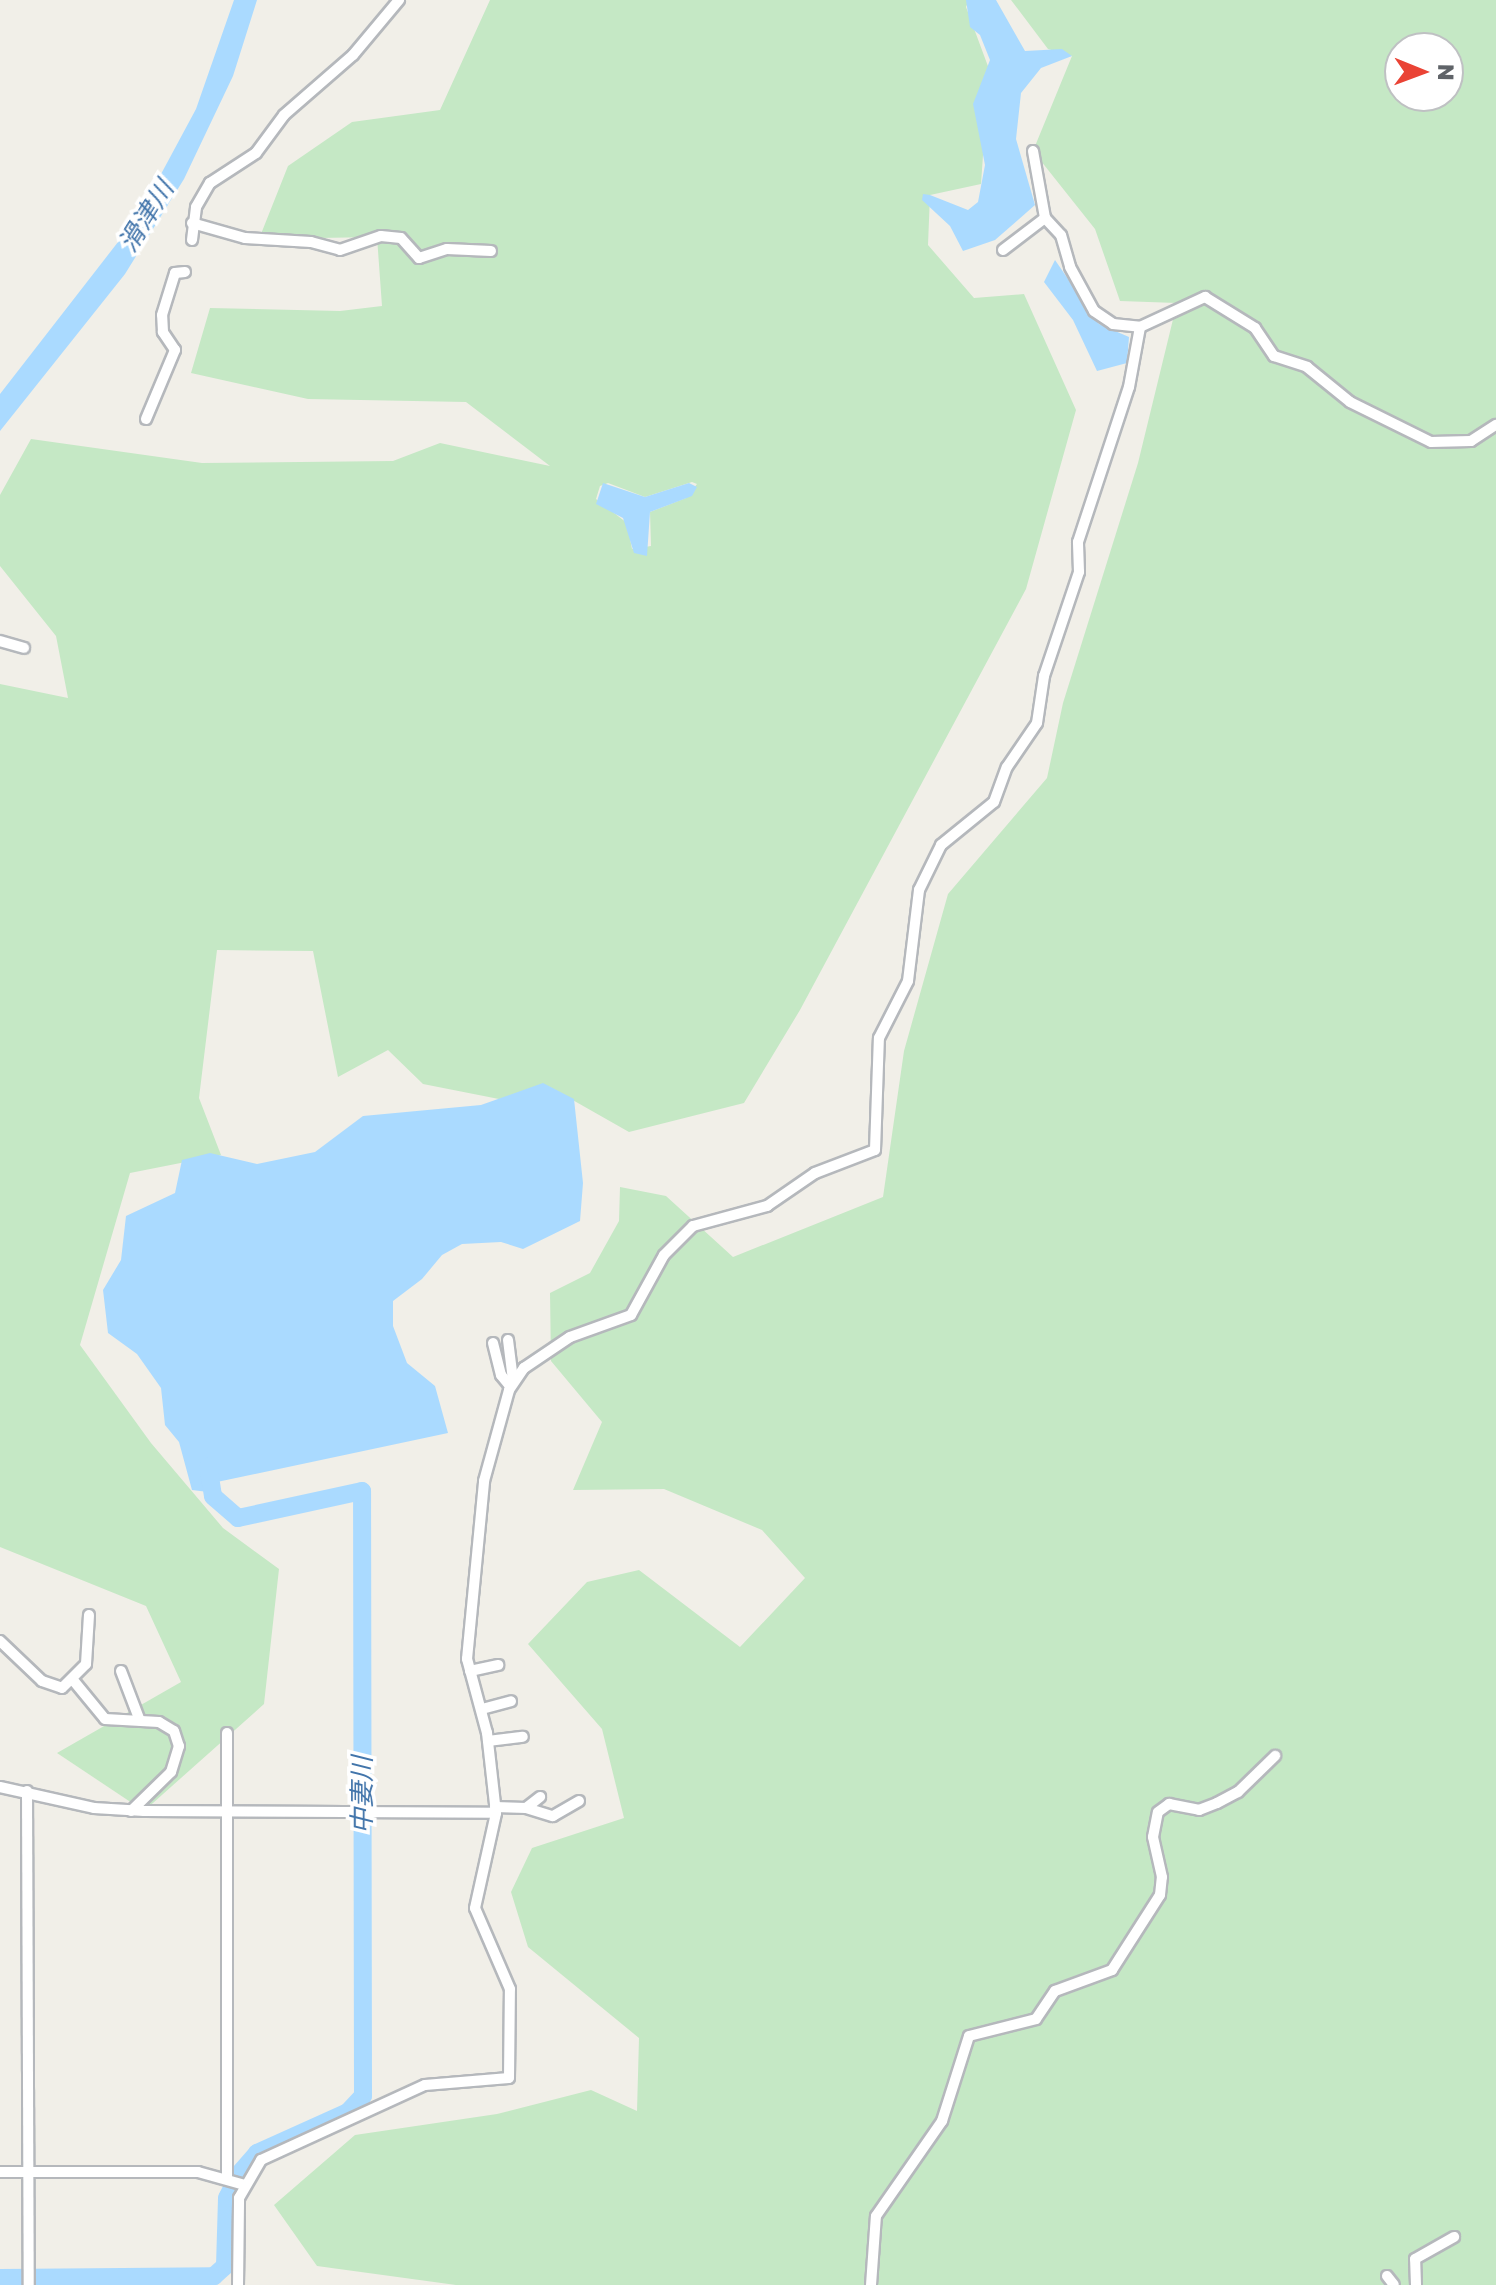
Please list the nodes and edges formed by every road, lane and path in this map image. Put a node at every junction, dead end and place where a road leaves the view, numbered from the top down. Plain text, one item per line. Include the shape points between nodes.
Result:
1 (399, 0) edge
2 (1033, 151) dead end
3 (1045, 218) junction
4 (192, 223) junction
5 (192, 240) dead end
6 (1003, 250) dead end
7 (491, 251) dead end
8 (185, 272) dead end
9 (1140, 327) junction
10 (146, 419) dead end
11 (1496, 425) edge
12 (0, 641) edge
13 (24, 648) dead end
14 (508, 1340) dead end
15 (493, 1343) dead end
16 (512, 1383) junction
17 (89, 1615) dead end
18 (0, 1641) edge
19 (498, 1665) dead end
20 (121, 1671) dead end
21 (470, 1671) junction
22 (73, 1680) junction
23 (511, 1701) dead end
24 (482, 1709) junction
25 (140, 1721) junction
26 (227, 1733) dead end
27 (523, 1737) dead end
28 (488, 1741) junction
29 (1275, 1756) dead end
30 (0, 1787) edge
31 (27, 1791) junction
32 (540, 1797) dead end
33 (579, 1801) dead end
34 (526, 1808) junction
35 (495, 1810) junction
36 (131, 1811) junction
37 (226, 1813) junction
38 (0, 2172) edge
39 (28, 2173) junction
40 (237, 2181) junction
41 (1454, 2237) dead end
42 (29, 2281) edge
43 (238, 2285) edge
44 (871, 2285) edge
45 (1416, 2285) edge

1 - 4 street via 353,55 284,115 256,153 210,183
2 - 3 street
3 - 6 street
3 - 9 street via 1061,235 1070,267 1094,311 1113,324
4 - 5 street
4 - 7 street via 245,238 311,242 340,250 381,236 401,238 419,258 447,249
8 - 10 street via 175,273 162,315 163,332 175,350
9 - 11 street via 1205,297 1255,328 1274,356 1307,367 1350,402 1431,442 1471,441
9 - 16 street via 1129,387 1078,542 1079,572 1048,664 1037,723 1007,767 994,802 941,845 919,890 908,981 879,1038 875,1150 815,1173 767,1206 693,1226 664,1255 631,1315 570,1337
12 - 13 street
14 - 16 street
15 - 16 street via 501,1375
16 - 21 street via 484,1481 467,1651
17 - 22 street via 91,1651
18 - 22 street via 55,1688
19 - 21 street
20 - 25 street
21 - 24 street
22 - 25 street via 105,1719
23 - 24 street
24 - 28 street
25 - 36 street via 167,1724 179,1746 171,1772
26 - 37 street
27 - 28 street
28 - 35 street
29 - 44 street via 1238,1792 1217,1803 1199,1810 1169,1804 1158,1812 1153,1837 1162,1877 1160,1895 1112,1970 1055,1991 1036,2019 969,2036 942,2121 876,2216
30 - 31 street
31 - 36 street via 94,1808
31 - 39 street
32 - 34 street
33 - 34 street via 553,1816
34 - 35 street
35 - 37 street
35 - 40 street via 474,1898 478,1921 503,1963 510,1989 509,2078 419,2087 261,2160
36 - 37 street
37 - 40 street
38 - 39 street
39 - 40 street
39 - 42 street
40 - 43 street
41 - 45 street via 1415,2259

